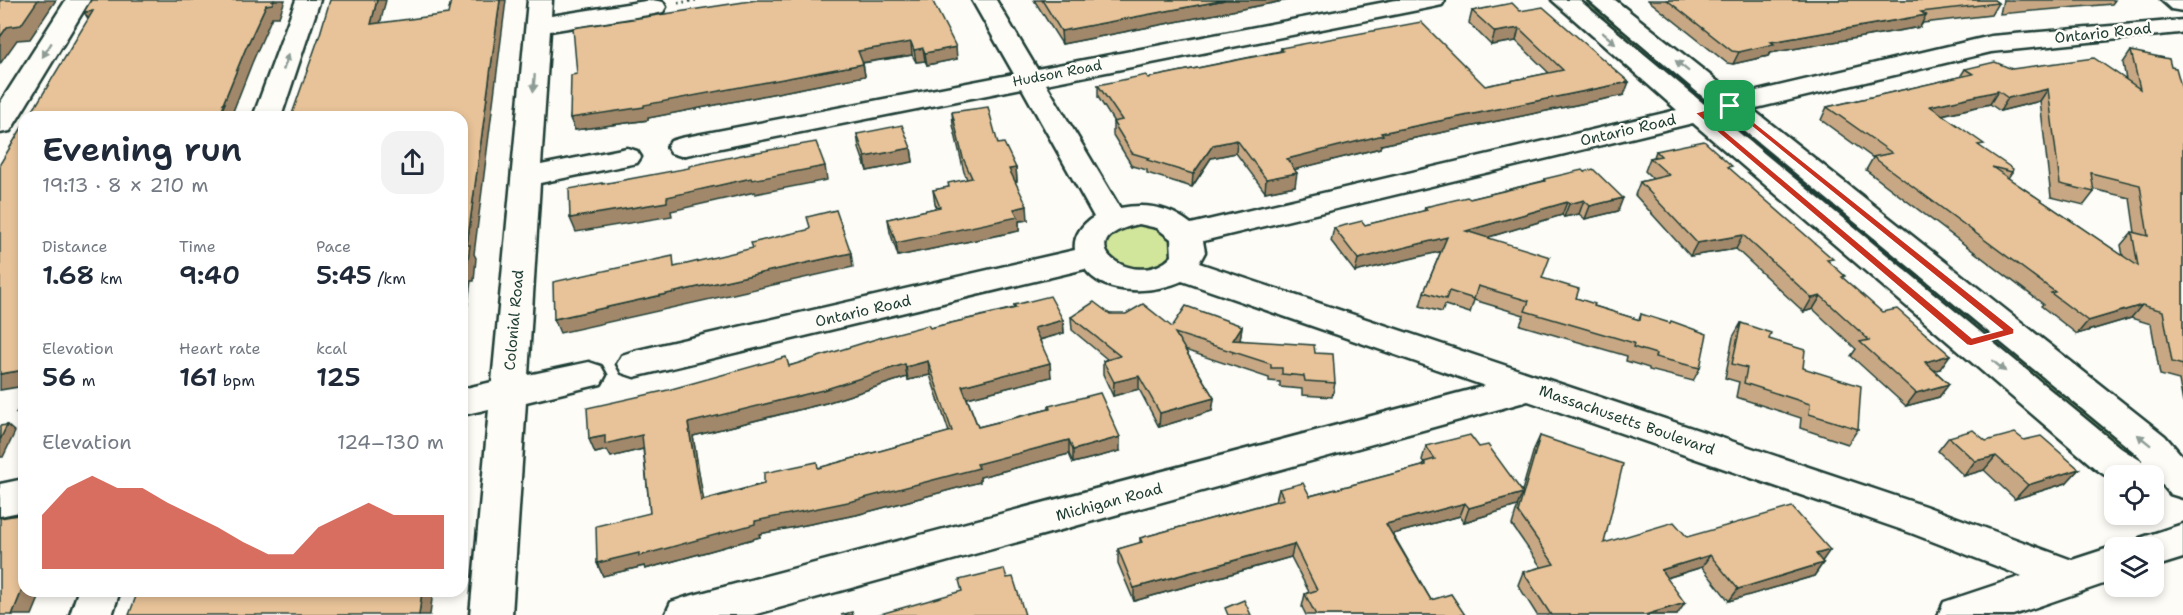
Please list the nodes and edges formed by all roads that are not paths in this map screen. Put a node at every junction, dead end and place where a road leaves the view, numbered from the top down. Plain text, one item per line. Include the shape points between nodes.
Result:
1 (78, 0) edge
2 (308, 0) edge
3 (984, 0) edge
4 (1433, 0) edge
5 (1564, 0) edge
6 (1600, 0) edge
7 (654, 7) dead end
8 (539, 12) edge
9 (2179, 12) edge
10 (1029, 79) junction
11 (1730, 106) junction
12 (269, 111) edge
13 (1699, 113) junction
14 (0, 125) edge
15 (681, 147) dead end
16 (627, 157) dead end
17 (526, 177) junction
18 (1868, 216) junction
19 (1111, 219) junction
20 (1832, 225) junction
21 (1183, 251) junction
22 (1092, 257) junction
23 (2010, 331) junction
24 (1971, 342) junction
25 (634, 364) dead end
26 (589, 375) dead end
27 (1530, 387) junction
28 (508, 392) junction
29 (468, 401) edge
30 (2119, 465) edge
31 (2183, 483) edge
32 (2164, 493) edge
33 (18, 496) edge
34 (0, 500) edge
35 (2183, 505) edge
36 (2183, 541) edge
37 (2164, 547) edge
38 (2104, 568) edge
39 (2073, 578) junction
40 (97, 597) edge
41 (91, 615) edge
42 (491, 615) edge
43 (686, 615) edge
44 (1959, 615) edge

1 -> 14 street
12 -> 2 street
3 - 10 street
4 - 10 street, Hudson Road
5 -> 13 street
11 -> 6 street
7 - 8 street
8 -> 17 street, Colonial Road
9 - 11 street, Ontario Road via 1991,44
10 - 15 street, Hudson Road
10 - 19 street
11 - 13 street, Ontario Road
11 - 18 street
13 - 20 street
13 - 21 street, Ontario Road
16 - 17 street
17 - 28 street, Colonial Road
18 - 20 street
18 - 23 street
19 - 21 street, Massachusetts Boulevard via 1153,215 1172,223
19 - 22 street via 1091,235 1088,246
20 - 24 street
21 - 22 street via 1157,278 1114,275
21 - 27 street, Massachusetts Boulevard
22 - 25 street, Ontario Road
23 - 24 street
31 -> 23 street via 2152,446
24 -> 30 street
26 - 28 street
27 - 39 street, Massachusetts Boulevard via 1926,522
27 - 43 street, Michigan Road
28 - 29 street
28 - 42 street, Colonial Road
32 - 35 street
33 - 34 street
36 - 37 street
38 - 39 street
39 - 44 street
40 - 41 street

